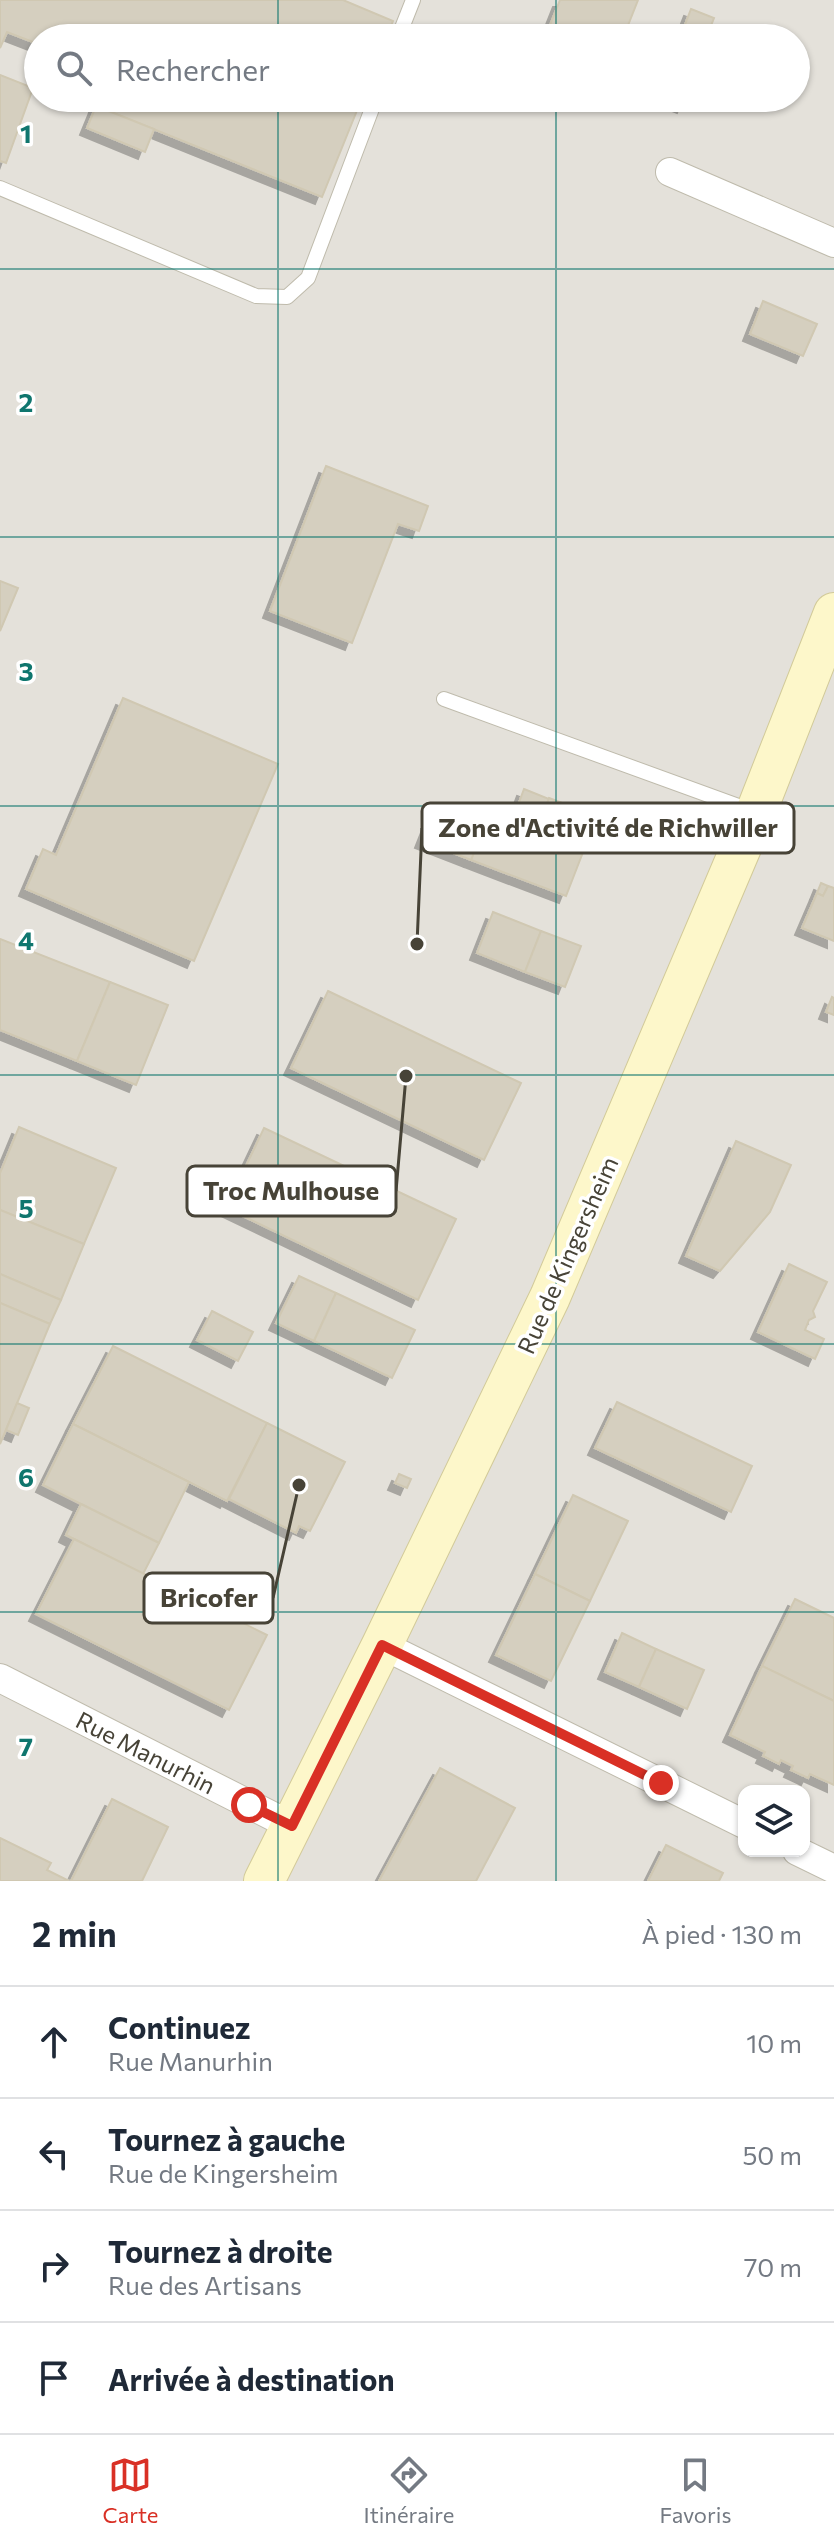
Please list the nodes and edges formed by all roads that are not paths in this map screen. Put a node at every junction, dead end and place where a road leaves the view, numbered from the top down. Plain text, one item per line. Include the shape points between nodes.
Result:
1 (413, 0) edge
2 (404, 24) edge
3 (371, 112) edge
4 (670, 172) dead end
5 (0, 188) edge
6 (834, 243) edge
7 (834, 613) edge
8 (444, 699) dead end
9 (756, 812) junction
10 (382, 1645) junction
11 (0, 1678) edge
12 (738, 1821) edge
13 (292, 1826) junction
14 (809, 1857) edge
15 (834, 1869) edge
16 (264, 1881) edge

1 - 2 lane
3 - 5 lane via 308,278 287,297 256,296
4 - 6 street
7 - 9 main road, Rue de Kingersheim
8 - 9 lane
9 - 10 main road, Rue de Kingersheim via 550,1297
10 - 12 street
10 - 13 main road, Rue de Kingersheim
11 - 13 street, Rue Manurhin
13 - 16 main road, Rue de Kingersheim
14 - 15 street

